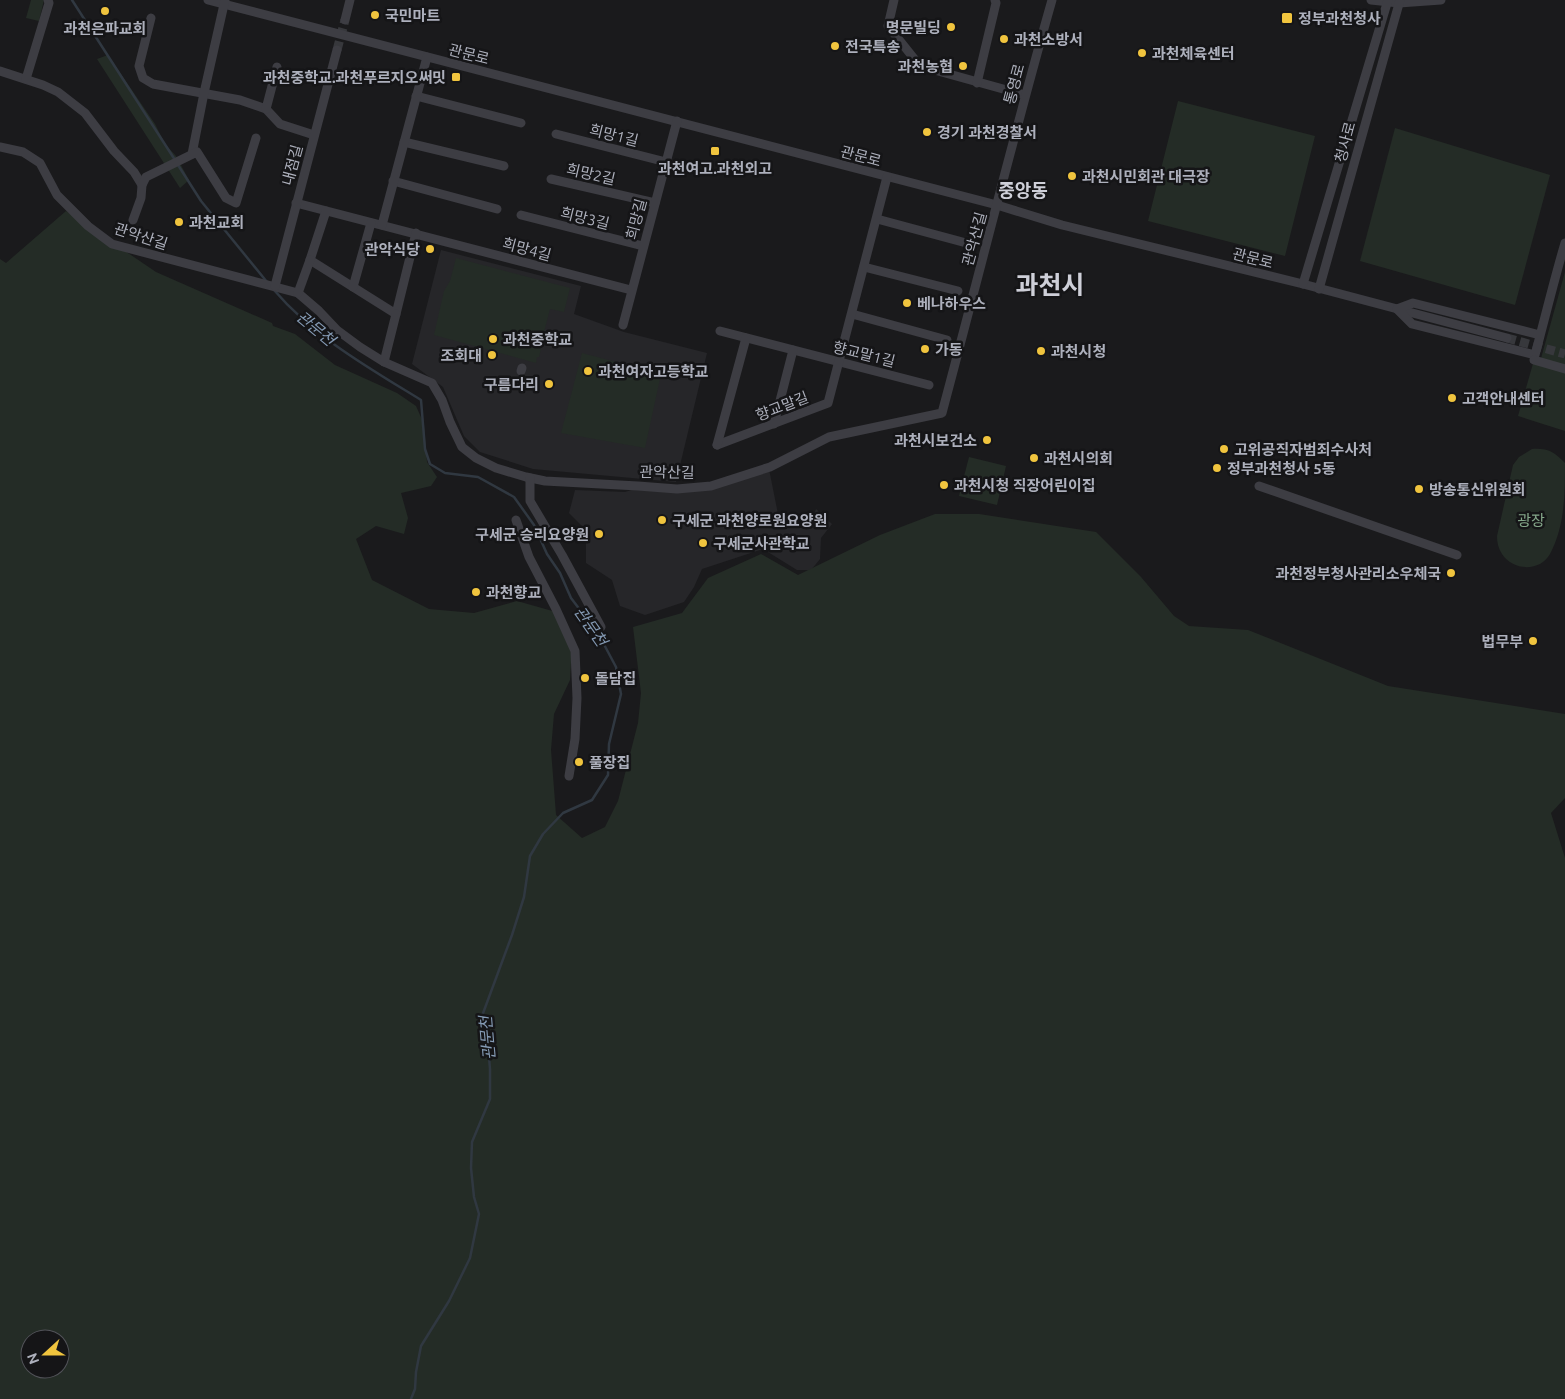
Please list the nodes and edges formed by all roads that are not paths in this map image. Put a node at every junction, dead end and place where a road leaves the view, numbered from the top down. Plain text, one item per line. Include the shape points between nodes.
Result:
1 (48, 0) edge
2 (208, 0) edge
3 (350, 0) edge
4 (894, 0) edge
5 (994, 0) edge
6 (1052, 0) edge
7 (1371, 0) edge
8 (1441, 0) edge
9 (1388, 1) edge
10 (1400, 1) edge
11 (225, 2) edge
12 (152, 18) dead end
13 (345, 20) tunnel mouth
14 (337, 50) tunnel mouth
15 (427, 57) junction
16 (278, 67) dead end
17 (0, 71) edge
18 (26, 79) junction
19 (978, 83) junction
20 (204, 93) junction
21 (416, 96) junction
22 (1025, 96) junction
23 (266, 109) junction
24 (677, 121) junction
25 (521, 123) dead end
26 (556, 134) dead end
27 (314, 135) junction
28 (256, 138) dead end
29 (404, 142) junction
30 (0, 147) edge
31 (192, 154) junction
32 (666, 162) junction
33 (504, 166) dead end
34 (887, 177) junction
35 (551, 179) dead end
36 (393, 181) junction
37 (142, 185) junction
38 (296, 203) junction
39 (655, 203) junction
40 (997, 206) junction
41 (497, 209) dead end
42 (326, 211) junction
43 (521, 216) dead end
44 (877, 219) junction
45 (133, 220) dead end
46 (371, 223) junction
47 (382, 225) junction
48 (416, 234) junction
49 (1565, 243) edge
50 (970, 244) dead end
51 (643, 246) junction
52 (310, 260) junction
53 (864, 267) junction
54 (1303, 284) junction
55 (274, 286) junction
56 (353, 287) junction
57 (1319, 289) junction
58 (631, 290) junction
59 (958, 291) dead end
60 (298, 293) junction
61 (1397, 309) junction
62 (396, 314) junction
63 (852, 314) junction
64 (623, 325) dead end
65 (720, 331) dead end
66 (1540, 335) junction
67 (746, 338) junction
68 (1506, 338) tunnel mouth
69 (947, 340) dead end
70 (793, 350) junction
71 (1534, 358) junction
72 (384, 362) junction
73 (839, 362) junction
74 (1565, 369) edge
75 (929, 385) dead end
76 (774, 424) junction
77 (530, 478) junction
78 (1259, 486) dead end
79 (516, 520) dead end
80 (1457, 555) dead end
81 (601, 627) dead end
82 (569, 776) dead end

1 - 18 street
2 - 11 street, 관문로
3 - 13 street
4 - 19 street via 888,26 920,66
5 - 19 street via 996,3
6 - 22 street, 통영로
7 - 9 street
8 - 10 street
9 - 10 street
9 - 54 street, 청사로
10 - 57 street, 청사로
11 - 15 street, 관문로
11 - 20 street
12 - 20 street via 139,66 143,78 153,84
14 - 27 street, 내점길
15 - 21 street
15 - 24 street, 관문로
16 - 23 street
17 - 18 street
18 - 37 street via 58,92 85,113
19 - 22 street
20 - 23 street
20 - 31 street
21 - 25 street
21 - 29 street
22 - 40 street, 통영로
23 - 27 street via 280,124
24 - 32 street, 희망길
24 - 34 street, 관문로
26 - 32 street, 희망1길
27 - 38 street, 내점길
28 - 31 street via 236,203 226,198 197,152
29 - 33 street
29 - 36 street
30 - 55 street, 관악산길 via 23,152 40,163 57,195 88,226 112,244
31 - 37 street via 146,177
32 - 39 street, 희망길
34 - 40 street, 관문로
34 - 44 street, 향교말길
35 - 39 street, 희망2길
36 - 41 street
36 - 47 street
37 - 45 street
38 - 42 street, 희망4길
38 - 55 street, 내점길
39 - 51 street, 희망길
40 - 54 street, 관문로
40 - 77 street, 관악산길 via 942,413 829,437 770,467 711,486 676,489
42 - 46 street, 희망4길
42 - 52 street
43 - 51 street, 희망3길
44 - 50 street
44 - 53 street, 향교말길
46 - 47 street, 희망4길
46 - 56 street
47 - 48 street, 희망4길
48 - 58 street, 희망4길
48 - 62 street
49 - 66 street
51 - 58 street, 희망길
52 - 56 street
52 - 60 street
53 - 59 street
53 - 63 street, 향교말길
54 - 57 street, 관문로
55 - 60 street, 관악산길
56 - 62 street
57 - 61 street, 관문로
58 - 64 street, 희망길
60 - 72 street, 관악산길 via 336,330
61 - 66 street via 1413,303
61 - 68 street, 관문로
61 - 71 street via 1412,324
62 - 72 street
63 - 69 street
63 - 73 street, 향교말길
65 - 67 street, 향교말1길
66 - 71 street
67 - 70 street, 향교말1길
67 - 76 street, 향교말길 via 717,445
70 - 73 street, 향교말1길
70 - 76 street
71 - 74 street
72 - 77 street, 관악산길 via 432,383 462,447 496,468
73 - 75 street, 향교말1길
73 - 76 street, 향교말길 via 828,403
77 - 81 street via 530,501
78 - 80 street
79 - 82 street via 529,557 575,651 577,706

